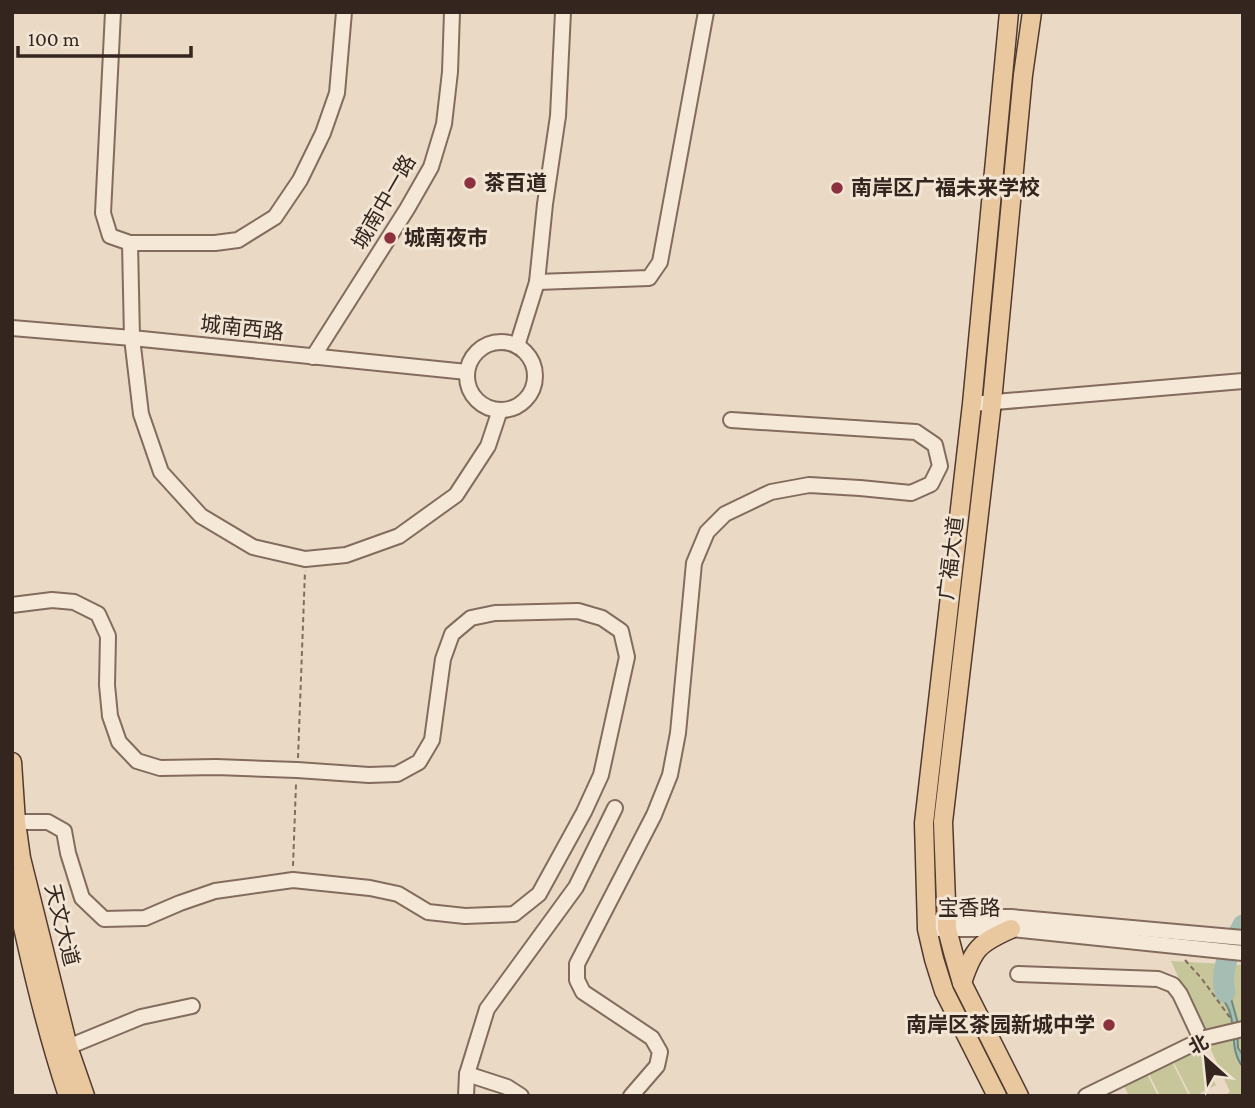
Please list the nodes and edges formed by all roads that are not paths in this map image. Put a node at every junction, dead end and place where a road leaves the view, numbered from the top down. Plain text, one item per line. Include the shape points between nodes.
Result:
1 (113, 12) edge
2 (344, 12) edge
3 (452, 12) edge
4 (563, 12) edge
5 (706, 12) edge
6 (1009, 12) edge
7 (1032, 12) edge
8 (130, 243) junction
9 (537, 282) junction
10 (12, 327) edge
11 (132, 338) junction
12 (517, 346) junction
13 (313, 357) junction
14 (467, 372) junction
15 (1243, 381) edge
16 (992, 402) junction
17 (972, 404) junction
18 (500, 410) junction
19 (731, 420) dead end
20 (12, 605) edge
21 (12, 762) edge
22 (615, 808) dead end
23 (16, 822) junction
24 (12, 877) edge
25 (947, 923) junction
26 (927, 929) junction
27 (1011, 929) junction
28 (1243, 938) edge
29 (1243, 953) edge
30 (1018, 974) dead end
31 (962, 983) junction
32 (192, 1006) dead end
33 (1243, 1028) edge
34 (1203, 1038) junction
35 (68, 1046) junction
36 (467, 1074) junction
37 (68, 1096) edge
38 (85, 1096) edge
39 (466, 1096) edge
40 (522, 1096) edge
41 (631, 1096) edge
42 (997, 1096) edge
43 (1019, 1096) edge
44 (1086, 1096) edge

1 - 8 street via 103,213 110,236
2 - 8 street via 337,93 300,180 275,217 238,240
3 - 13 street, 城南中一路 via 444,124 431,167
4 - 9 street via 558,116
5 - 9 street via 660,262 649,278
6 - 17 main road, 广福大道
7 - 16 main road, 广福大道
8 - 11 street
9 - 12 street
10 - 11 street, 城南西路
11 - 13 street, 城南西路
11 - 18 street via 141,414 161,472 201,516 253,547 305,559 346,555 399,536 456,495 488,446
12 - 14 street via 485,346
12 - 18 street via 532,362 534,384 522,403
13 - 14 street, 城南西路
14 - 18 street via 472,394 489,408
15 - 16 street
16 - 17 street
16 - 25 main road, 广福大道 via 943,822
17 - 26 main road, 广福大道 via 924,823
19 - 41 street via 916,432 935,445 940,466 931,484 911,494 809,485 771,492 725,514 707,532 694,563 670,775 654,816 578,964 577,980 583,992 652,1038 660,1052 657,1066
20 - 23 street via 74,602 98,614 108,636 110,716 119,742 137,761 160,768 397,774 419,762 432,740 443,659 452,634 471,618 578,611 602,618 621,631 627,657 601,775 539,894 514,914 428,912 398,894 293,880 215,891 145,918 104,919 82,898 64,831 48,822
21 - 23 main road, 天文大道
22 - 36 street via 576,887 487,1009
23 - 35 main road, 天文大道
24 - 37 main road, 天文大道 via 36,988
25 - 26 street, 宝香路
25 - 27 street, 宝香路
25 - 28 street, 宝香路 via 1011,917
25 - 31 main road, 广福大道
26 - 42 main road, 广福大道 via 944,990
27 - 29 street, 宝香路
27 - 31 main road via 978,948
30 - 34 street via 1158,979 1180,994
31 - 43 main road, 广福大道
32 - 35 street via 141,1017
33 - 34 street, bridge
34 - 44 street
35 - 38 main road, 天文大道
36 - 39 street
36 - 40 street

